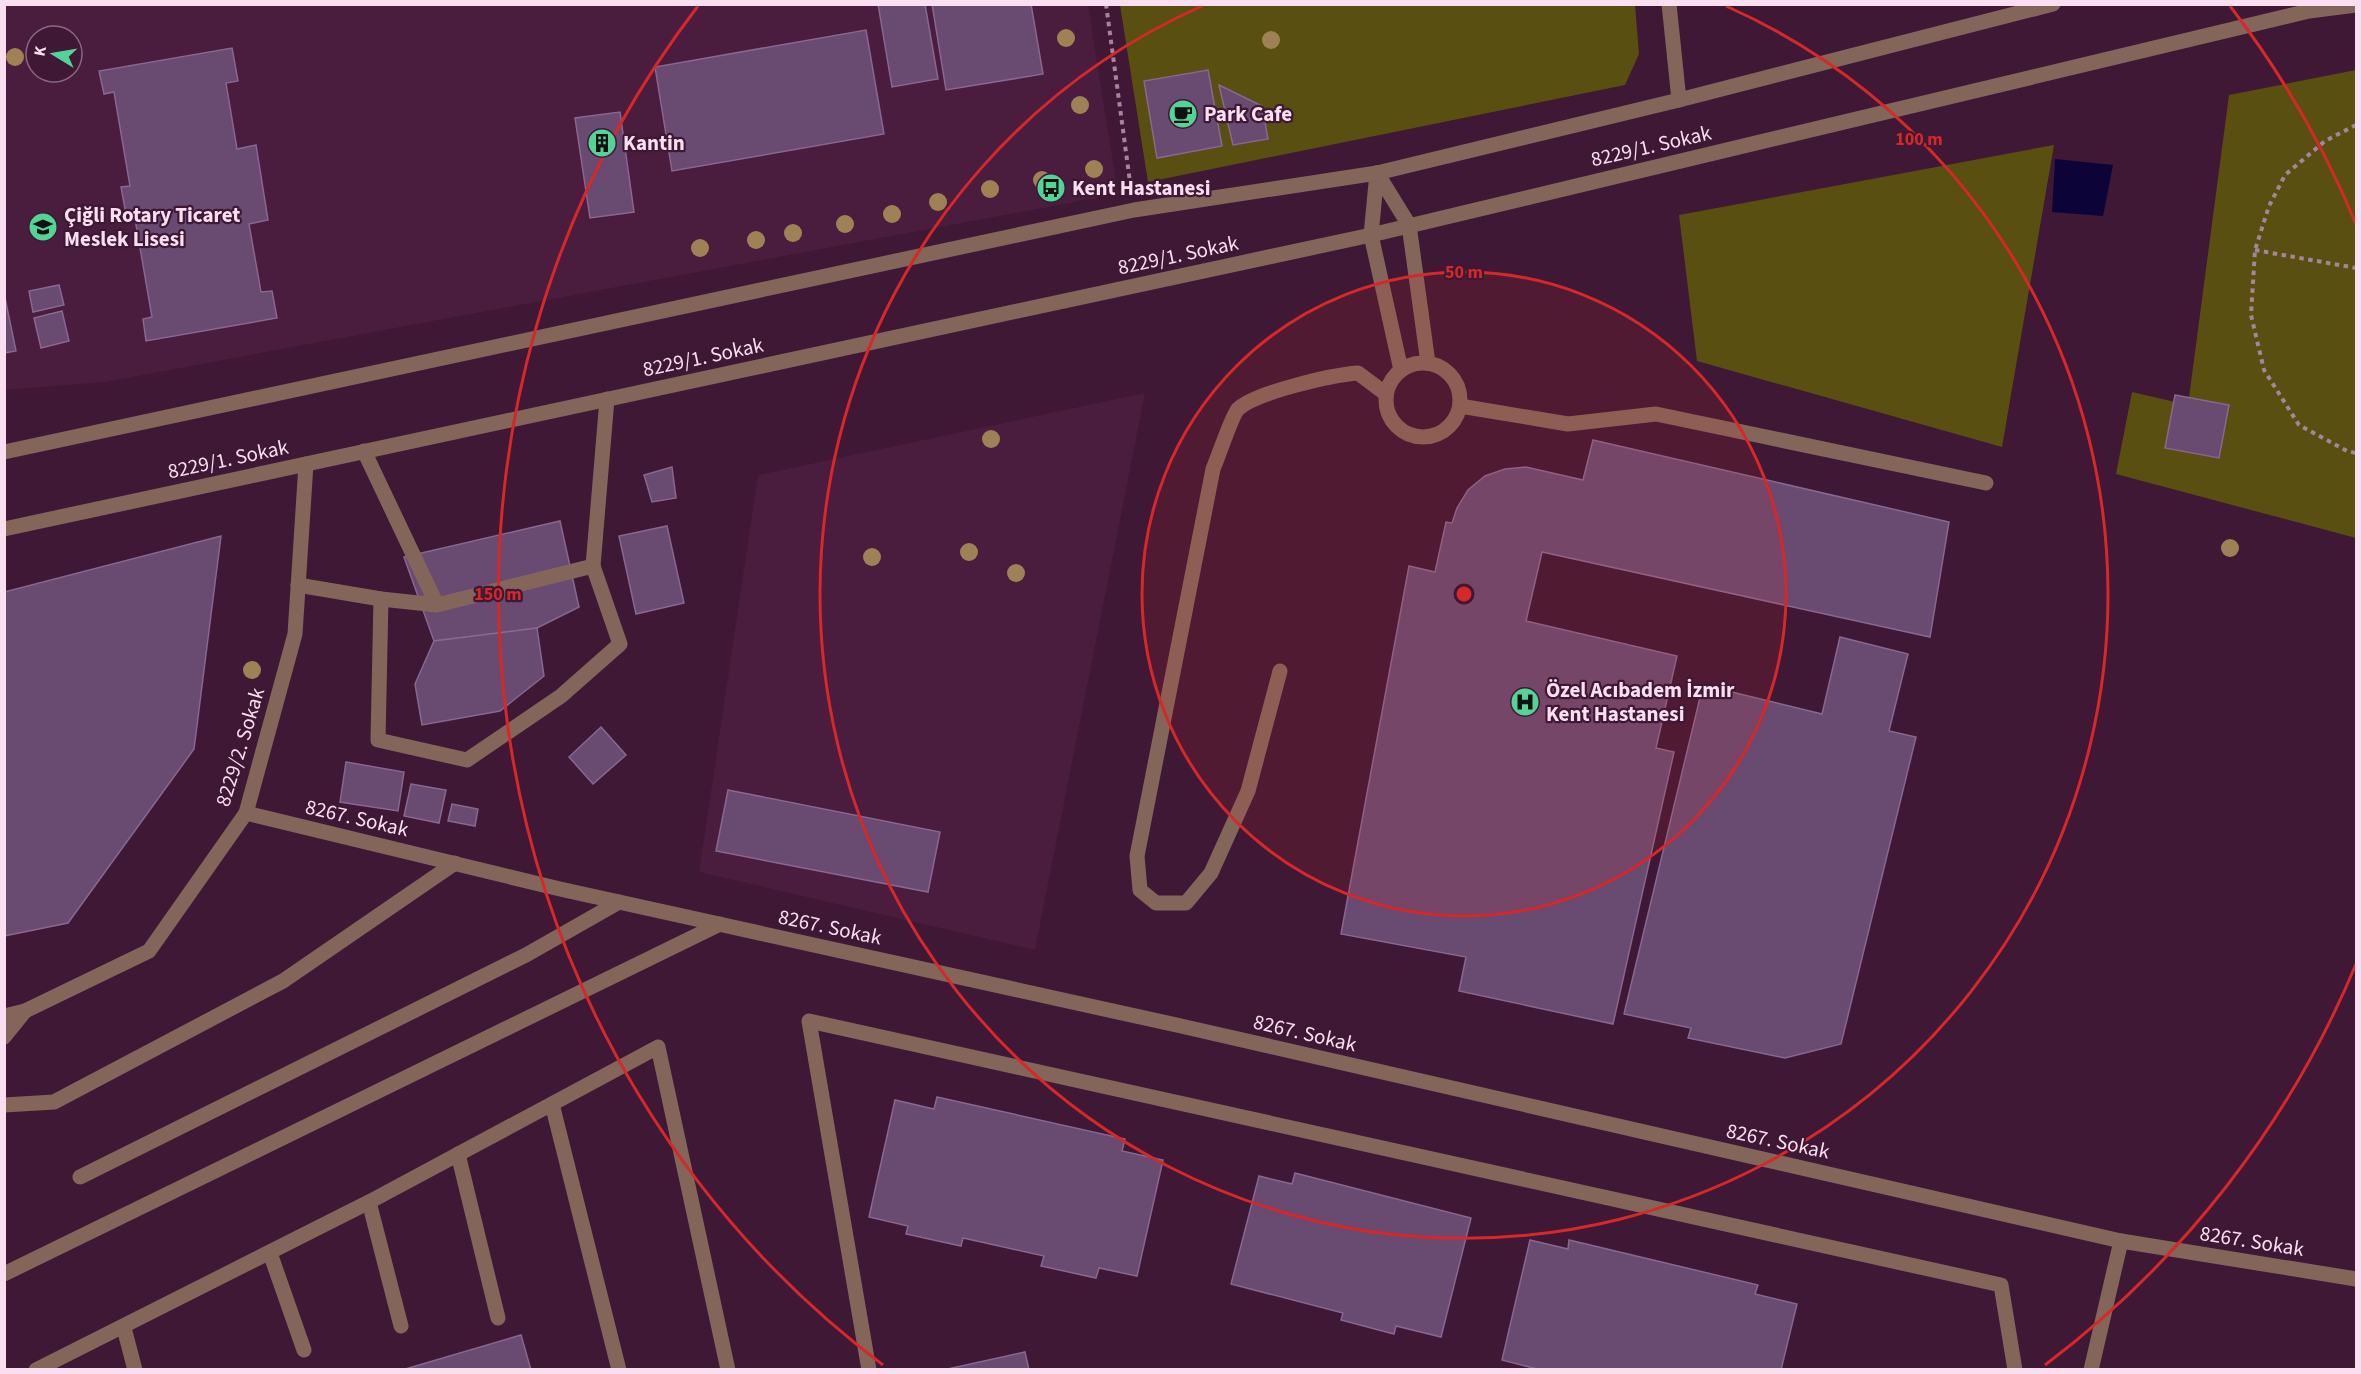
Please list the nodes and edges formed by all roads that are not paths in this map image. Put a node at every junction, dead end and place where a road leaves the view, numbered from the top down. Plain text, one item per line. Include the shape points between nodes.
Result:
1 (1669, 4) edge
2 (2053, 4) edge
3 (2356, 5) edge
4 (1679, 100) junction
5 (1377, 173) junction
6 (1409, 225) junction
7 (1371, 235) junction
8 (1428, 363) junction
9 (1401, 370) junction
10 (1386, 394) junction
11 (607, 399) junction
12 (1460, 406) junction
13 (4, 452) edge
14 (364, 452) junction
15 (306, 464) junction
16 (1986, 483) dead end
17 (4, 529) edge
18 (593, 566) junction
19 (298, 585) junction
20 (381, 599) junction
21 (437, 605) junction
22 (1280, 671) dead end
23 (246, 813) junction
24 (455, 863) junction
25 (619, 902) junction
26 (720, 924) junction
27 (25, 1011) junction
28 (4, 1016) edge
29 (4, 1037) edge
30 (552, 1104) junction
31 (4, 1105) edge
32 (458, 1154) junction
33 (80, 1177) dead end
34 (369, 1202) junction
35 (2121, 1241) junction
36 (270, 1253) junction
37 (4, 1274) edge
38 (2356, 1279) edge
39 (498, 1318) dead end
40 (401, 1326) dead end
41 (124, 1328) junction
42 (304, 1350) dead end
43 (36, 1370) edge
44 (135, 1370) edge
45 (619, 1370) edge
46 (728, 1370) edge
47 (869, 1370) edge
48 (2015, 1370) edge
49 (2091, 1370) edge

1 - 4 street
2 - 4 street, 8229/1. Sokak
3 - 6 street, 8229/1. Sokak via 2309,11
4 - 5 street, 8229/1. Sokak
5 - 6 street
5 - 7 street
5 - 13 street, 8229/1. Sokak via 1134,210
6 - 7 street, 8229/1. Sokak
6 - 8 street
7 - 9 street
7 - 11 street, 8229/1. Sokak
8 - 9 street
8 - 12 street via 1453,378
9 - 10 street
10 - 12 street via 1386,409 1392,422 1403,433 1417,437 1431,437 1445,430 1455,420
10 - 22 street via 1358,373 1337,374 1260,398 1237,410 1213,469 1137,856 1140,890 1156,903 1186,903 1211,873 1248,791
11 - 14 street, 8229/1. Sokak
11 - 18 street
12 - 16 street via 1568,424 1656,414
14 - 15 street, 8229/1. Sokak
14 - 21 street
15 - 17 street, 8229/1. Sokak
15 - 19 street, 8229/2. Sokak
18 - 20 street via 620,644 561,696 467,760 378,740
18 - 21 street
19 - 20 street
19 - 23 street, 8229/2. Sokak via 295,634
20 - 21 street
23 - 24 street, 8267. Sokak
23 - 27 street, 8229/2. Sokak via 149,951
24 - 25 street, 8267. Sokak
24 - 31 street via 283,981 54,1102
25 - 26 street, 8267. Sokak
25 - 33 street via 526,955
26 - 35 street, 8267. Sokak
26 - 37 street
27 - 28 street
27 - 29 street
30 - 32 street
30 - 45 street
30 - 46 street via 658,1047
32 - 34 street
32 - 39 street
34 - 36 street
34 - 40 street
35 - 38 street, 8267. Sokak
35 - 49 street
36 - 41 street
36 - 42 street
41 - 43 street
41 - 44 street
47 - 48 street via 809,1021 2001,1285

